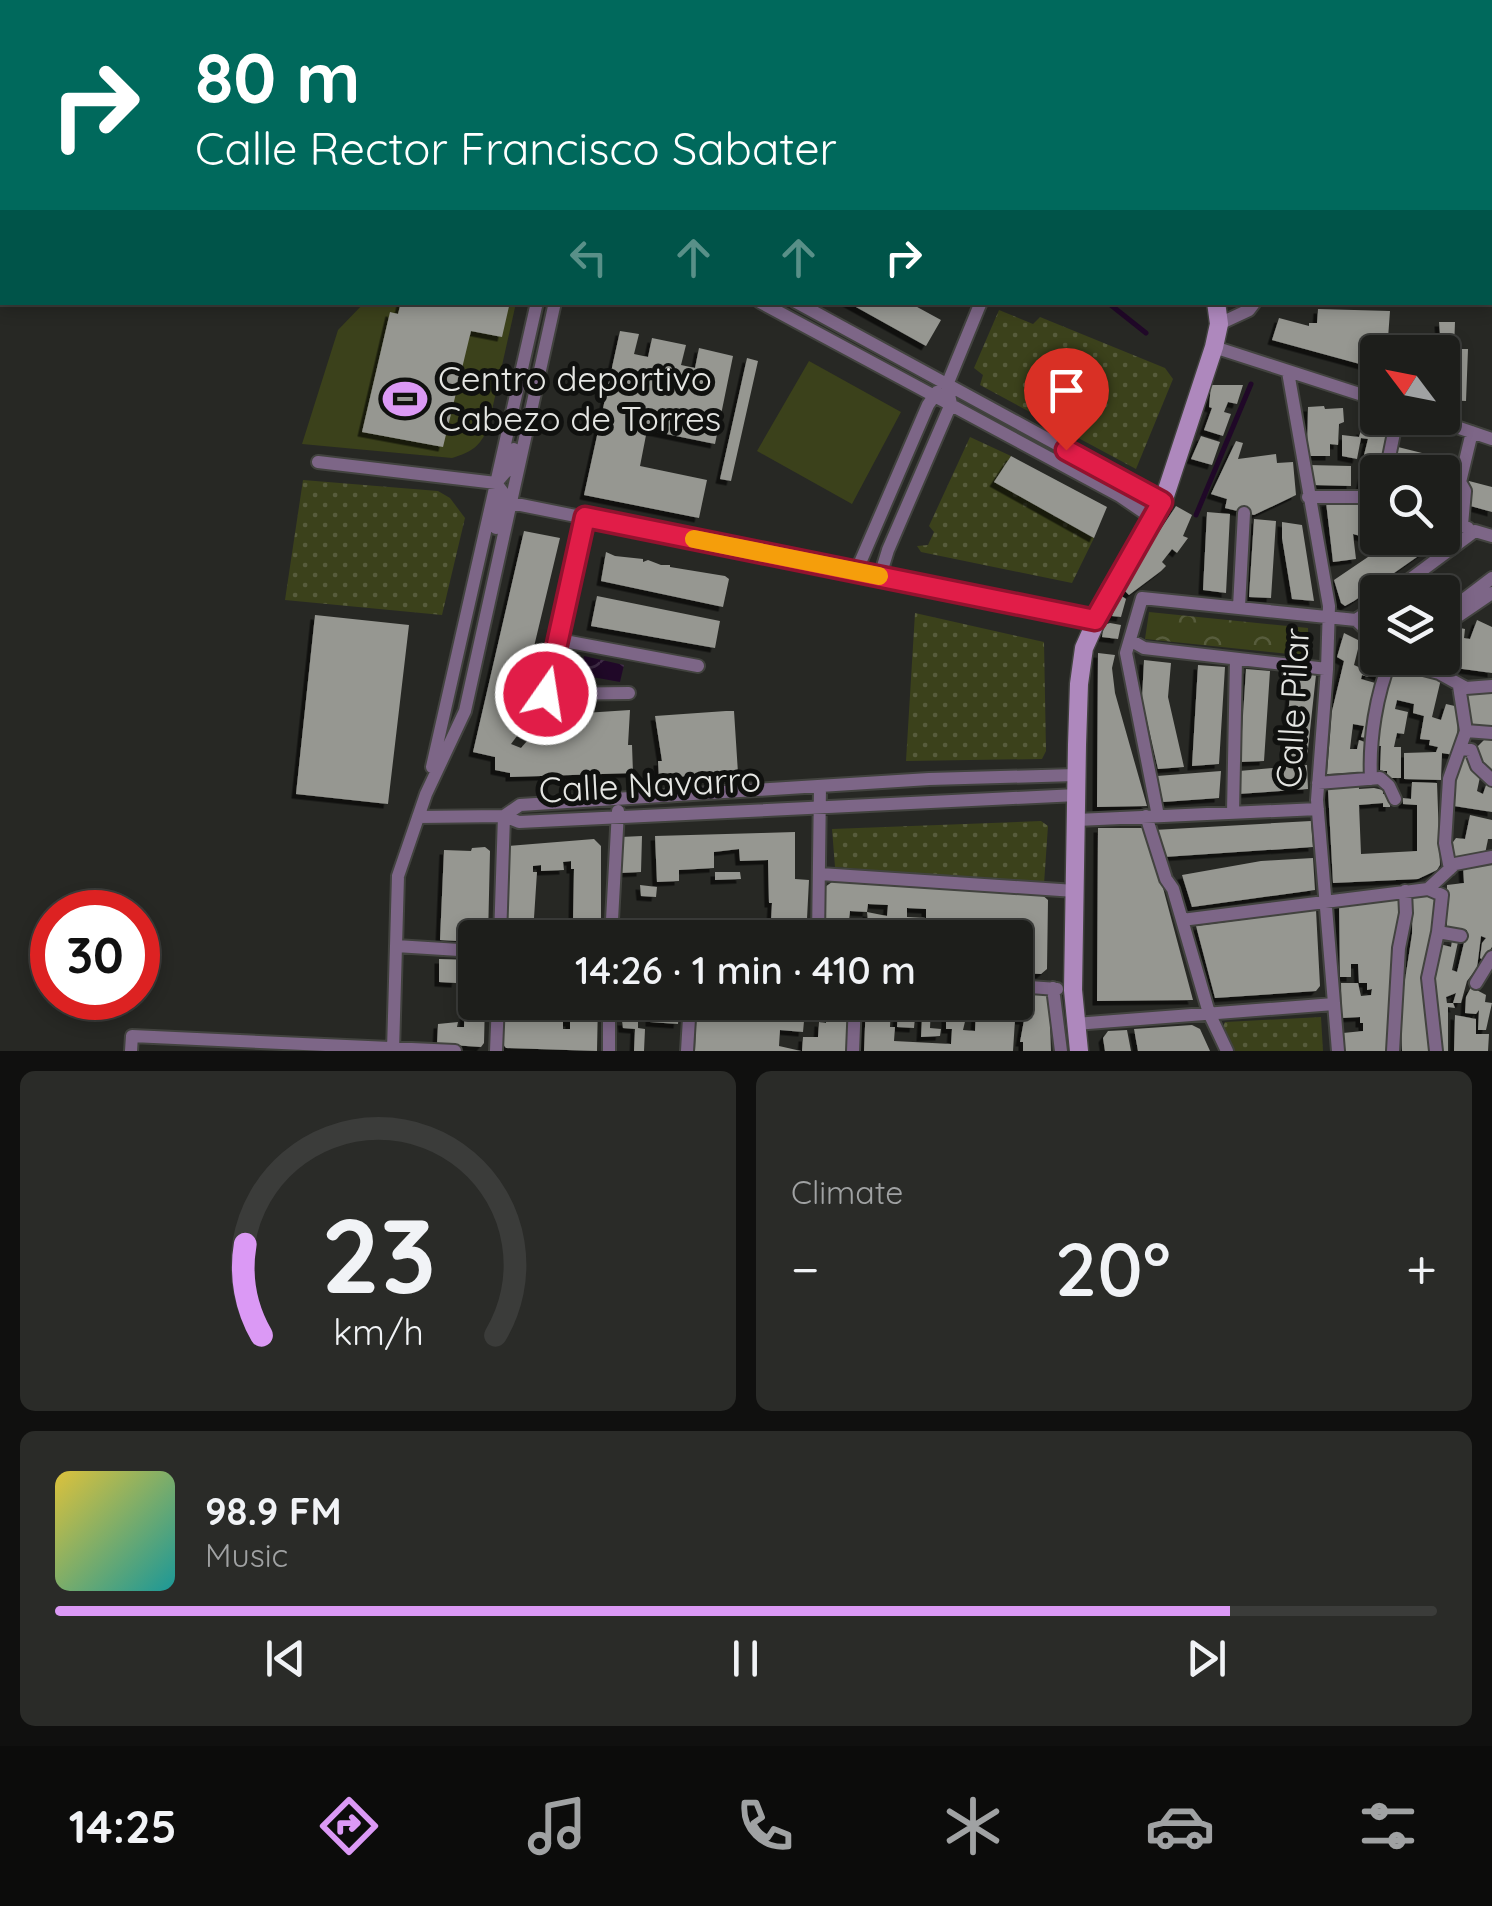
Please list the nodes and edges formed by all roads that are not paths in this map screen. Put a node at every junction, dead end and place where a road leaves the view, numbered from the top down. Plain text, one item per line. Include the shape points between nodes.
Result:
1 (536, 305) edge
2 (554, 305) edge
3 (766, 305) edge
4 (801, 305) edge
5 (980, 305) edge
6 (1217, 305) edge
7 (1252, 305) edge
8 (1220, 324) junction
9 (1214, 347) junction
10 (1288, 372) junction
11 (947, 385) junction
12 (933, 394) junction
13 (1360, 394) edge
14 (534, 396) junction
15 (951, 404) junction
16 (1460, 428) edge
17 (1472, 432) junction
18 (1492, 439) edge
19 (318, 462) dead end
20 (496, 483) junction
21 (1308, 497) junction
22 (1360, 497) edge
23 (511, 502) junction
24 (1157, 510) junction
25 (1244, 513) dead end
26 (585, 517) junction
27 (1460, 525) edge
28 (1469, 528) junction
29 (1492, 536) edge
30 (856, 572) junction
31 (1412, 575) edge
32 (880, 576) junction
33 (1492, 578) edge
34 (1492, 593) edge
35 (1460, 602) edge
36 (1239, 608) junction
37 (1460, 615) edge
38 (1328, 616) junction
39 (1360, 617) edge
40 (1095, 620) junction
41 (1356, 620) junction
42 (1360, 624) edge
43 (483, 629) junction
44 (558, 640) junction
45 (1130, 640) junction
46 (1236, 659) junction
47 (698, 666) dead end
48 (1328, 669) junction
49 (1385, 675) edge
50 (1443, 675) edge
51 (1459, 686) junction
52 (1492, 686) edge
53 (629, 693) dead end
54 (546, 694) junction
55 (538, 730) dead end
56 (1466, 731) junction
57 (1492, 733) edge
58 (1461, 748) junction
59 (1076, 775) junction
60 (1371, 779) junction
61 (1492, 780) edge
62 (1318, 783) junction
63 (820, 786) junction
64 (426, 794) junction
65 (1077, 795) junction
66 (618, 799) junction
67 (1396, 800) dead end
68 (819, 806) junction
69 (1318, 809) junction
70 (1232, 812) junction
71 (504, 816) junction
72 (1152, 816) junction
73 (618, 817) junction
74 (418, 818) junction
75 (1077, 820) junction
76 (1492, 858) edge
77 (1450, 869) junction
78 (820, 874) junction
79 (1428, 888) junction
80 (1405, 891) junction
81 (1075, 892) junction
82 (1326, 900) junction
83 (501, 920) edge
84 (612, 920) edge
85 (819, 920) edge
86 (1182, 920) junction
87 (1438, 932) junction
88 (1461, 936) dead end
89 (396, 946) junction
90 (458, 950) edge
91 (1492, 958) edge
92 (1476, 983) dead end
93 (1033, 987) edge
94 (1053, 988) junction
95 (1073, 990) junction
96 (1334, 1004) junction
97 (1209, 1013) junction
98 (497, 1020) edge
99 (609, 1020) edge
100 (689, 1020) edge
101 (855, 1020) edge
102 (1075, 1024) junction
103 (296, 1047) edge
104 (393, 1049) edge
105 (131, 1051) edge
106 (455, 1051) edge
107 (496, 1051) edge
108 (608, 1051) edge
109 (688, 1051) edge
110 (853, 1051) edge
111 (1062, 1051) edge
112 (1079, 1051) edge
113 (1228, 1051) edge
114 (1338, 1051) edge
115 (1394, 1051) edge
116 (1436, 1051) edge

1 - 20 street
2 - 14 street
3 - 12 street
4 - 11 street
5 - 11 street
6 - 8 main road
7 - 8 street
8 - 9 main road
9 - 10 street
9 - 24 main road
10 - 13 street
10 - 21 street, Calle Pilar
11 - 12 street
11 - 15 street
11 - 24 street
12 - 15 street
12 - 30 street
14 - 20 street via 510,467
14 - 23 street
15 - 24 street
15 - 32 street
16 - 17 street
17 - 18 street
17 - 28 street via 1460,482
19 - 20 street
20 - 23 street
20 - 43 street via 501,505
20 - 64 street
21 - 22 street
21 - 38 street, Calle Pilar
23 - 26 street
23 - 43 street
24 - 40 main road
25 - 36 street
26 - 30 street
26 - 44 street
27 - 28 street
28 - 29 street
28 - 31 street
30 - 32 street
32 - 40 street
33 - 35 street
34 - 37 street
36 - 38 street
36 - 45 street via 1142,598
38 - 41 street
38 - 48 street, Calle Pilar
39 - 41 street
40 - 59 main road via 1079,684
41 - 42 street
43 - 64 street via 465,711
44 - 47 street
44 - 54 street
45 - 46 street via 1144,648
45 - 72 street via 1126,652
46 - 48 street
46 - 70 street
48 - 62 street, Calle Pilar
49 - 60 street via 1369,752
50 - 51 street
51 - 52 street
51 - 56 street
53 - 54 street
54 - 55 street
56 - 57 street
56 - 58 street
58 - 61 street via 1471,750
58 - 77 street via 1449,779
59 - 63 street, Calle Navarro
59 - 65 main road
60 - 62 street
60 - 67 street via 1380,778
62 - 69 street, Calle Pilar
63 - 66 street, Calle Navarro
63 - 68 street
64 - 74 street
65 - 68 street, Calle Navarro
65 - 75 main road
66 - 71 street, Calle Navarro via 520,805
66 - 73 street
68 - 73 street, Calle Navarro
68 - 78 street
69 - 70 street
69 - 82 street, Calle Pilar
70 - 72 street
71 - 73 street, Calle Navarro via 519,822
71 - 74 street
71 - 83 street
72 - 75 street
72 - 86 street
73 - 84 street
74 - 89 street via 398,876
75 - 81 main road
76 - 77 street
77 - 79 street
78 - 81 street
78 - 85 street
79 - 80 street
79 - 87 street via 1442,895
80 - 82 street
80 - 115 street
81 - 95 main road
82 - 86 street
82 - 96 street, Calle Pilar
86 - 97 street
87 - 88 street
87 - 116 street via 1428,978
89 - 90 street
89 - 104 street
91 - 92 street
93 - 94 street
94 - 95 street
94 - 111 street
95 - 102 main road
96 - 97 street
96 - 114 street, Calle Pilar
97 - 102 street
97 - 113 street
98 - 107 street
99 - 108 street
100 - 109 street
101 - 110 street
102 - 112 main road
103 - 104 street
103 - 105 street via 132,1036
104 - 106 street

